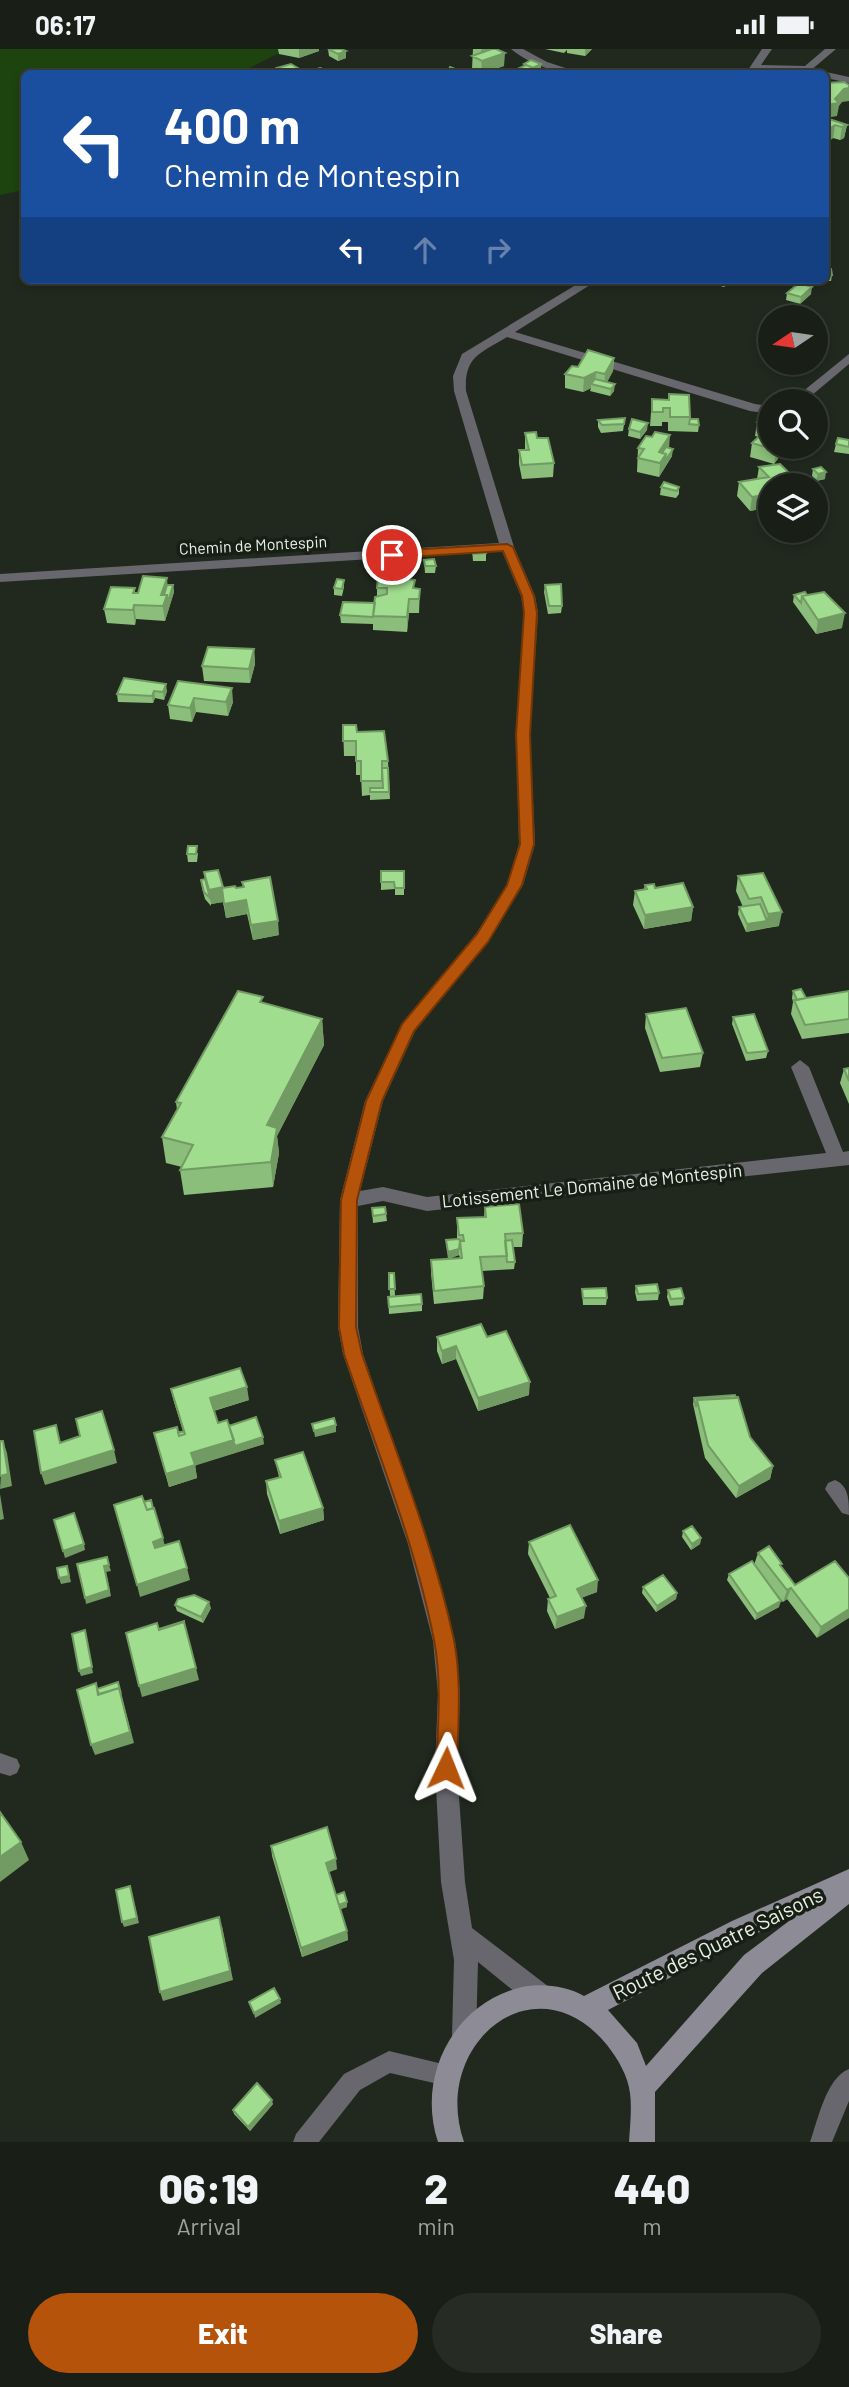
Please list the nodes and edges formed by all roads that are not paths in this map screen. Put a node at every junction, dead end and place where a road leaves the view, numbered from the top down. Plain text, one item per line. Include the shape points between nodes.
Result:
1 (516, 49) edge
2 (767, 49) edge
3 (831, 49) edge
4 (800, 69) junction
5 (565, 70) edge
6 (753, 70) edge
7 (758, 70) edge
8 (805, 70) edge
9 (829, 76) edge
10 (849, 80) edge
11 (585, 284) edge
12 (503, 332) junction
13 (849, 358) edge
14 (812, 389) edge
15 (758, 409) edge
16 (507, 547) junction
17 (0, 578) edge
18 (800, 1067) dead end
19 (843, 1159) edge
20 (349, 1200) junction
21 (835, 1489) dead end
22 (849, 1506) edge
23 (849, 1881) edge
24 (849, 1889) edge
25 (464, 1936) junction
26 (540, 1996) junction
27 (587, 2008) junction
28 (464, 2036) junction
29 (447, 2075) junction
30 (849, 2080) edge
31 (644, 2086) junction
32 (447, 2140) edge
33 (304, 2142) edge
34 (642, 2142) edge
35 (821, 2142) edge

1 - 5 street
2 - 6 street
3 - 4 street via 813,67
4 - 7 street
4 - 8 street
9 - 10 street
11 - 12 street
12 - 15 street
12 - 16 street via 466,357 459,376
13 - 14 street
16 - 17 street, Chemin de Montespin
16 - 20 street via 531,613 523,735 527,844 515,885 482,938 408,1028 374,1101
18 - 19 street, Lotissement Le Domaine de Montespin
19 - 20 street, Lotissement Le Domaine de Montespin via 427,1204 383,1194
20 - 25 street via 348,1327 353,1354 418,1544 444,1641 452,1869
21 - 22 street
23 - 27 main road, Route des Quatre Saisons via 740,1929
24 - 31 main road, Route des Quatre Saisons via 753,1964
25 - 26 street
25 - 28 street
26 - 27 main road, Route des Quatre Saisons
26 - 28 main road, Route des Quatre Saisons via 511,2001 486,2014
27 - 31 main road, Route des Quatre Saisons via 612,2027 632,2054
28 - 29 main road, Route des Quatre Saisons
29 - 32 main road, Route des Quatre Saisons via 443,2105
29 - 33 lane via 388,2062 352,2082
30 - 35 lane
31 - 34 main road, Route des Quatre Saisons

